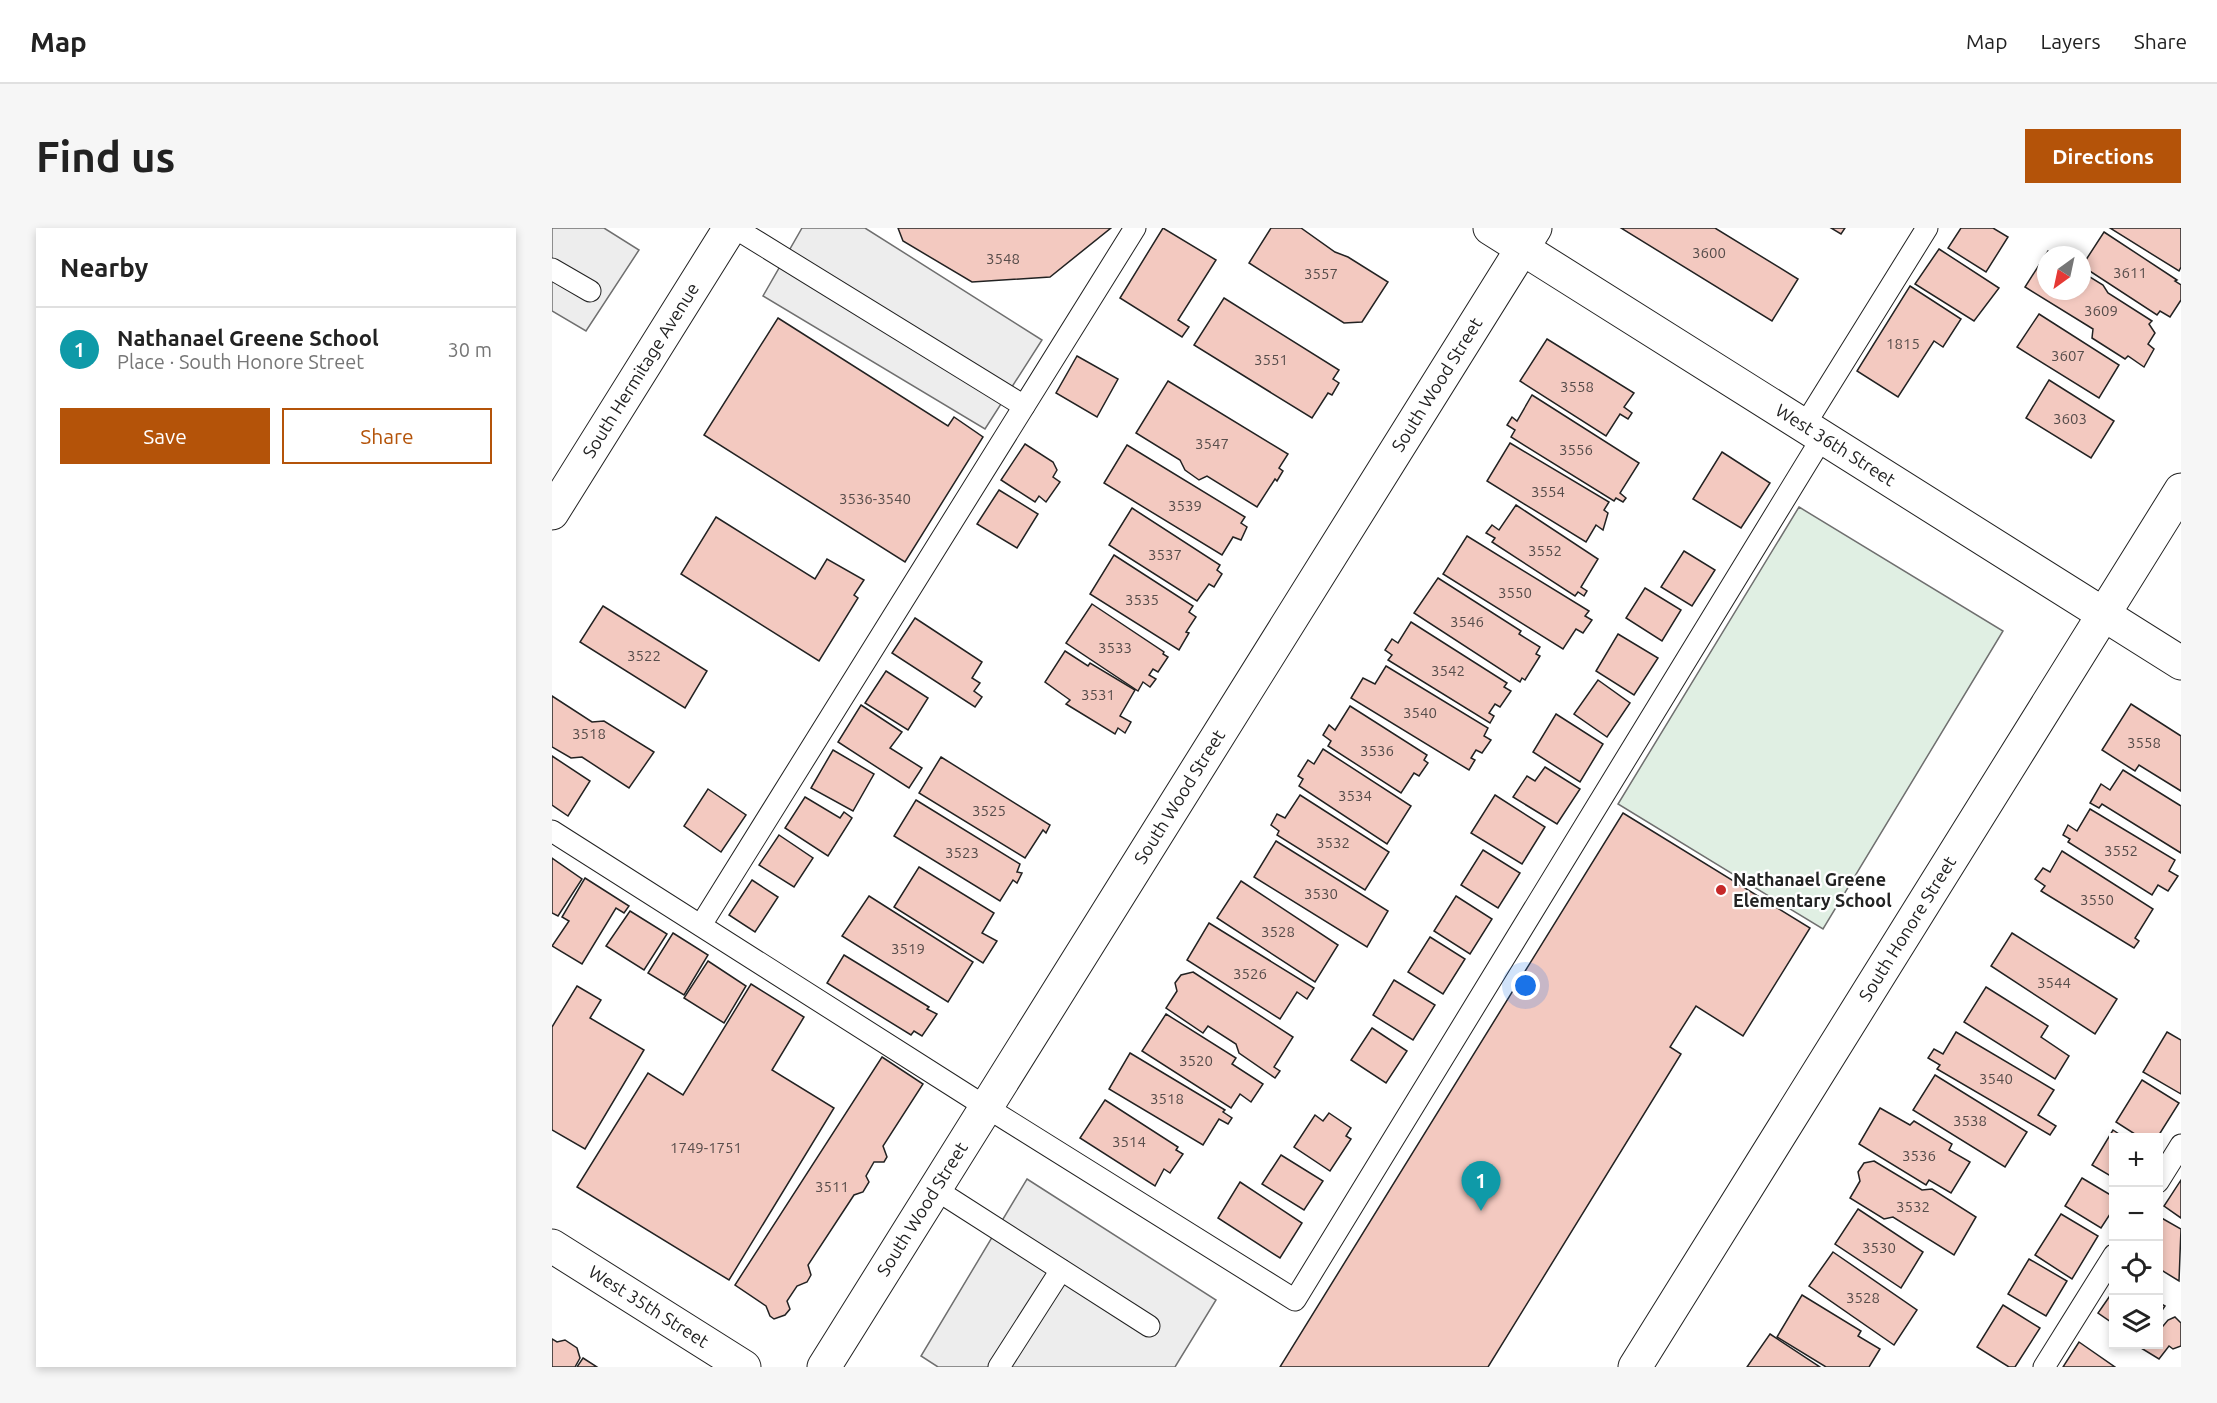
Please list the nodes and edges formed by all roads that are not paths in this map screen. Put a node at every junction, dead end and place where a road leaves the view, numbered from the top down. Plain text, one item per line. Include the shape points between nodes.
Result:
1 (730, 228) edge
2 (735, 228) edge
3 (1135, 228) edge
4 (1490, 228) edge
5 (1927, 228) edge
6 (1529, 238) edge
7 (552, 269) edge
8 (590, 291) dead end
9 (1024, 406) junction
10 (1813, 432) junction
11 (2181, 489) edge
12 (552, 513) edge
13 (2104, 615) junction
14 (2181, 663) edge
15 (552, 831) edge
16 (701, 926) junction
17 (986, 1107) junction
18 (2181, 1145) edge
19 (2163, 1174) edge
20 (935, 1189) junction
21 (552, 1246) edge
22 (2109, 1263) edge
23 (1061, 1270) junction
24 (1149, 1326) dead end
25 (744, 1367) edge
26 (824, 1367) edge
27 (999, 1367) edge
28 (1635, 1367) edge
29 (2044, 1367) edge

1 - 12 street, South Hermitage Avenue
2 - 9 lane
3 - 9 lane
4 - 6 street, West 36th Street
5 - 10 lane
6 - 10 street, West 36th Street
6 - 17 street, South Wood Street
7 - 8 lane
9 - 16 lane
10 - 13 street, West 36th Street
10 - 17 lane via 1295,1300
11 - 13 street, South Honore Street
13 - 14 street, West 36th Street
13 - 28 street, South Honore Street
15 - 16 lane
16 - 17 lane
17 - 20 street, South Wood Street
18 - 19 lane
20 - 23 lane
20 - 26 street, South Wood Street
21 - 25 street, West 35th Street
22 - 29 lane
23 - 24 lane
23 - 27 lane

